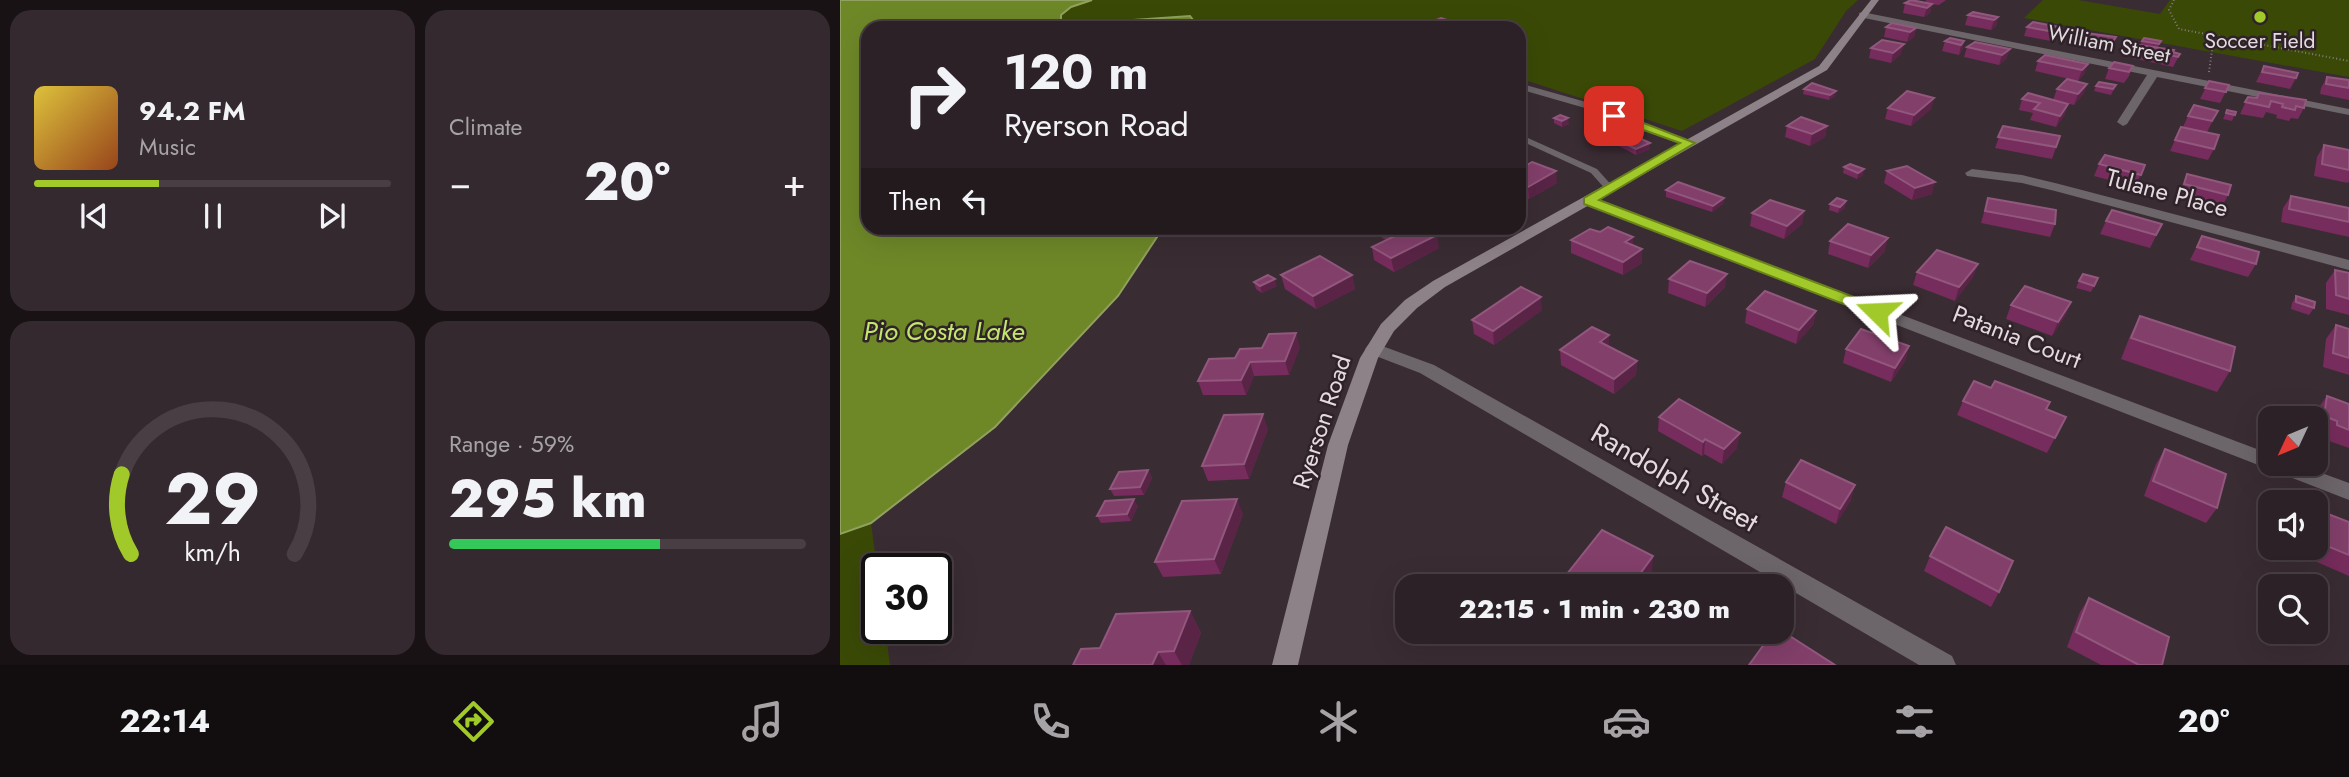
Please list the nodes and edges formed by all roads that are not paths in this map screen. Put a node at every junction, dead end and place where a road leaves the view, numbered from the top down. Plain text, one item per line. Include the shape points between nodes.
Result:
1 (1875, 0) edge
2 (1862, 15) junction
3 (2154, 73) junction
4 (1526, 88) edge
5 (2349, 112) edge
6 (2123, 122) dead end
7 (1526, 140) edge
8 (1689, 143) junction
9 (1972, 173) dead end
10 (1609, 189) junction
11 (1589, 201) junction
12 (2349, 265) edge
13 (1374, 349) junction
14 (2258, 456) edge
15 (2307, 476) edge
16 (2349, 492) edge
17 (1285, 665) edge
18 (1943, 665) edge

1 - 2 street, Ryerson Road
2 - 3 street, William Street
2 - 8 street, Ryerson Road via 1823,68
3 - 5 street, William Street
3 - 6 street
4 - 8 street
7 - 10 lane via 1594,171
8 - 10 street, Ryerson Road
9 - 12 street, Tulane Place via 2059,188
10 - 11 street, Ryerson Road
11 - 13 street, Ryerson Road via 1439,284 1387,328
11 - 14 street, Patania Court
13 - 17 street, Ryerson Road via 1338,445
13 - 18 street, Randolph Street via 1427,369
15 - 16 street

